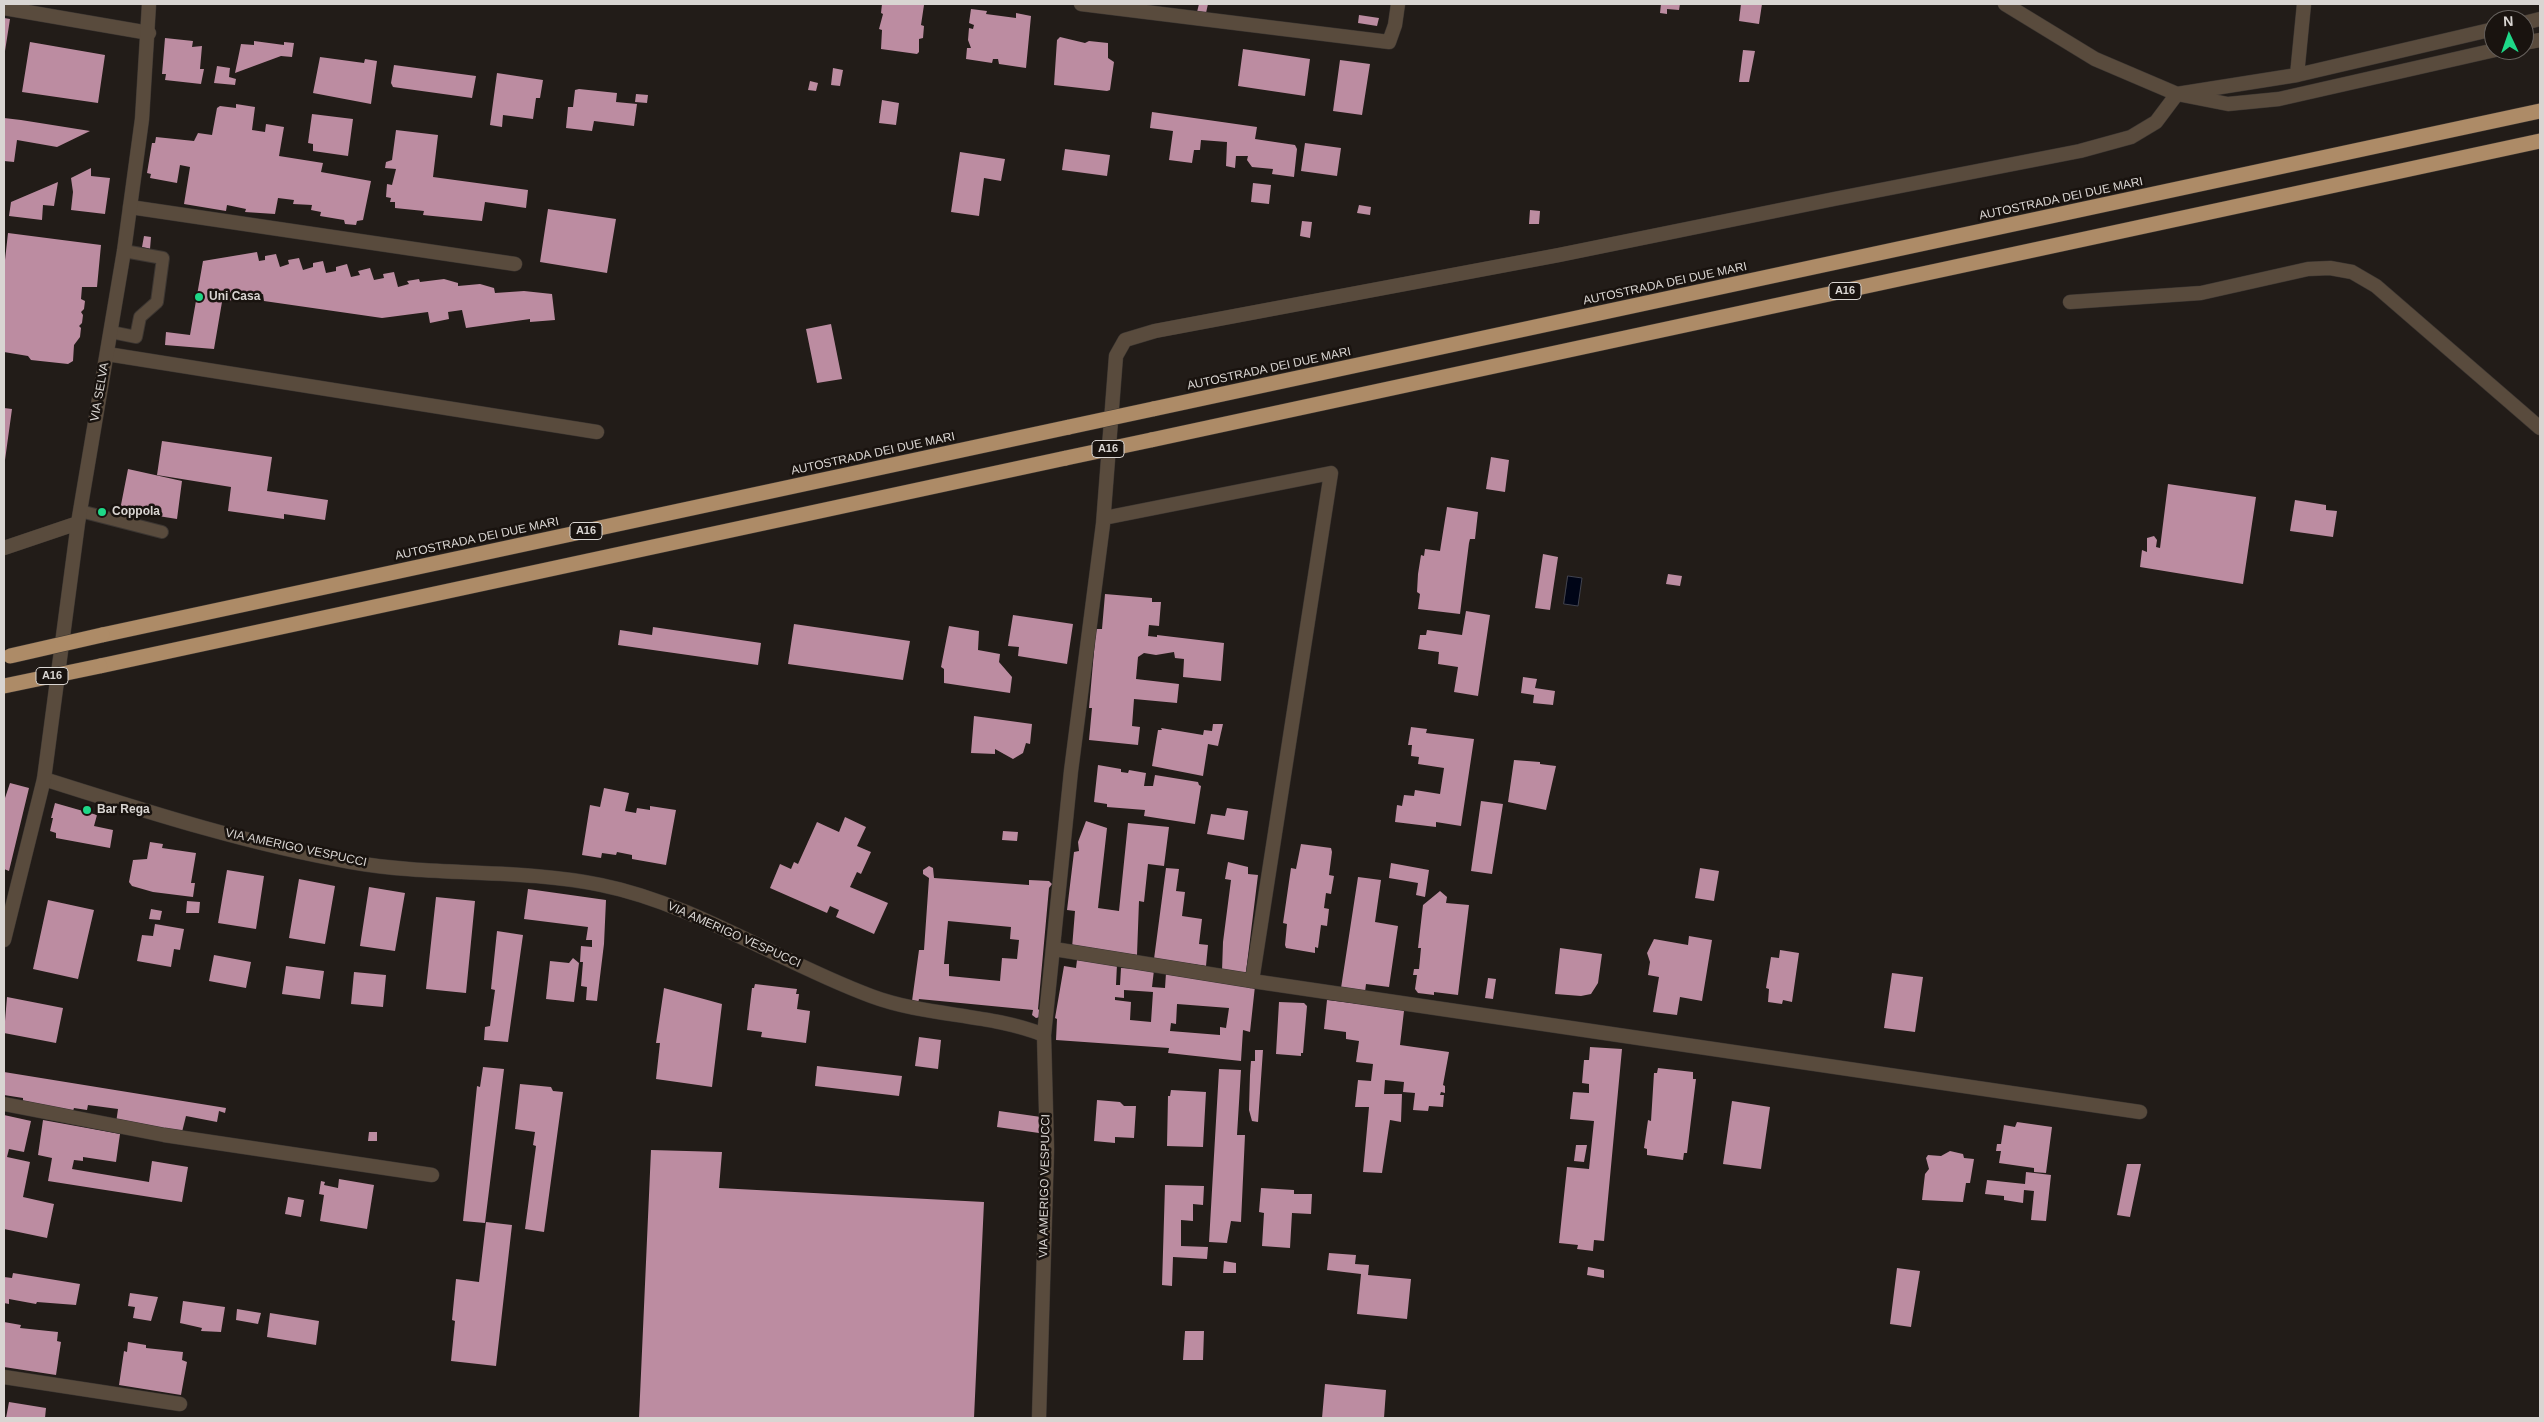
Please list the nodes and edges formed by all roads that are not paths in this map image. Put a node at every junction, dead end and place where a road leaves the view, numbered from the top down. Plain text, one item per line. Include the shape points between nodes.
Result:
1 (150, 4) edge
2 (1081, 4) edge
3 (1398, 4) edge
4 (2005, 4) edge
5 (2304, 4) edge
6 (4, 8) edge
7 (2484, 32) edge
8 (149, 33) junction
9 (2484, 53) edge
10 (2297, 75) junction
11 (2177, 94) junction
12 (2540, 111) edge
13 (2540, 141) edge
14 (130, 207) junction
15 (124, 251) junction
16 (515, 264) dead end
17 (2070, 302) dead end
18 (111, 332) junction
19 (107, 354) junction
20 (2540, 428) edge
21 (597, 432) dead end
22 (79, 517) junction
23 (1104, 518) junction
24 (162, 532) dead end
25 (4, 548) edge
26 (7, 657) edge
27 (4, 686) edge
28 (44, 780) junction
29 (4, 940) edge
30 (1054, 949) junction
31 (1252, 981) junction
32 (1044, 1035) junction
33 (4, 1104) edge
34 (2140, 1112) dead end
35 (432, 1175) dead end
36 (4, 1377) edge
37 (180, 1404) dead end
38 (1039, 1418) edge

1 - 8 street, VIA SELVA
2 - 3 street via 1389,42
4 - 11 street via 2095,58
5 - 10 street
6 - 8 street
7 - 10 street
8 - 14 street, VIA SELVA
9 - 11 street via 2280,99 2228,104
10 - 11 street
11 - 23 street via 2156,122 2132,137 2080,151 1549,257 1155,331 1125,340 1116,356
12 - 26 highway, AUTOSTRADA DEI DUE MARI / A16, bridge
13 - 27 highway, A16, bridge
14 - 15 street, VIA SELVA
14 - 16 street
15 - 18 street, VIA SELVA
15 - 18 lane via 163,258 157,302 140,317 136,337
17 - 20 street via 2201,293 2308,269 2352,272 2376,286
18 - 19 street, VIA SELVA
19 - 21 street
19 - 22 street, VIA SELVA
22 - 24 lane
22 - 25 street
22 - 28 street, VIA SELVA
23 - 30 street via 1071,771
23 - 31 street via 1331,473
28 - 29 street, VIA SELVA
28 - 32 street, VIA AMERIGO VESPUCCI via 236,837 352,863 430,871 523,874 602,885 660,902 871,996 916,1010 998,1021
30 - 31 street
30 - 32 street
31 - 34 street
32 - 38 street, VIA AMERIGO VESPUCCI via 1047,1149
33 - 35 street via 164,1135
36 - 37 street

